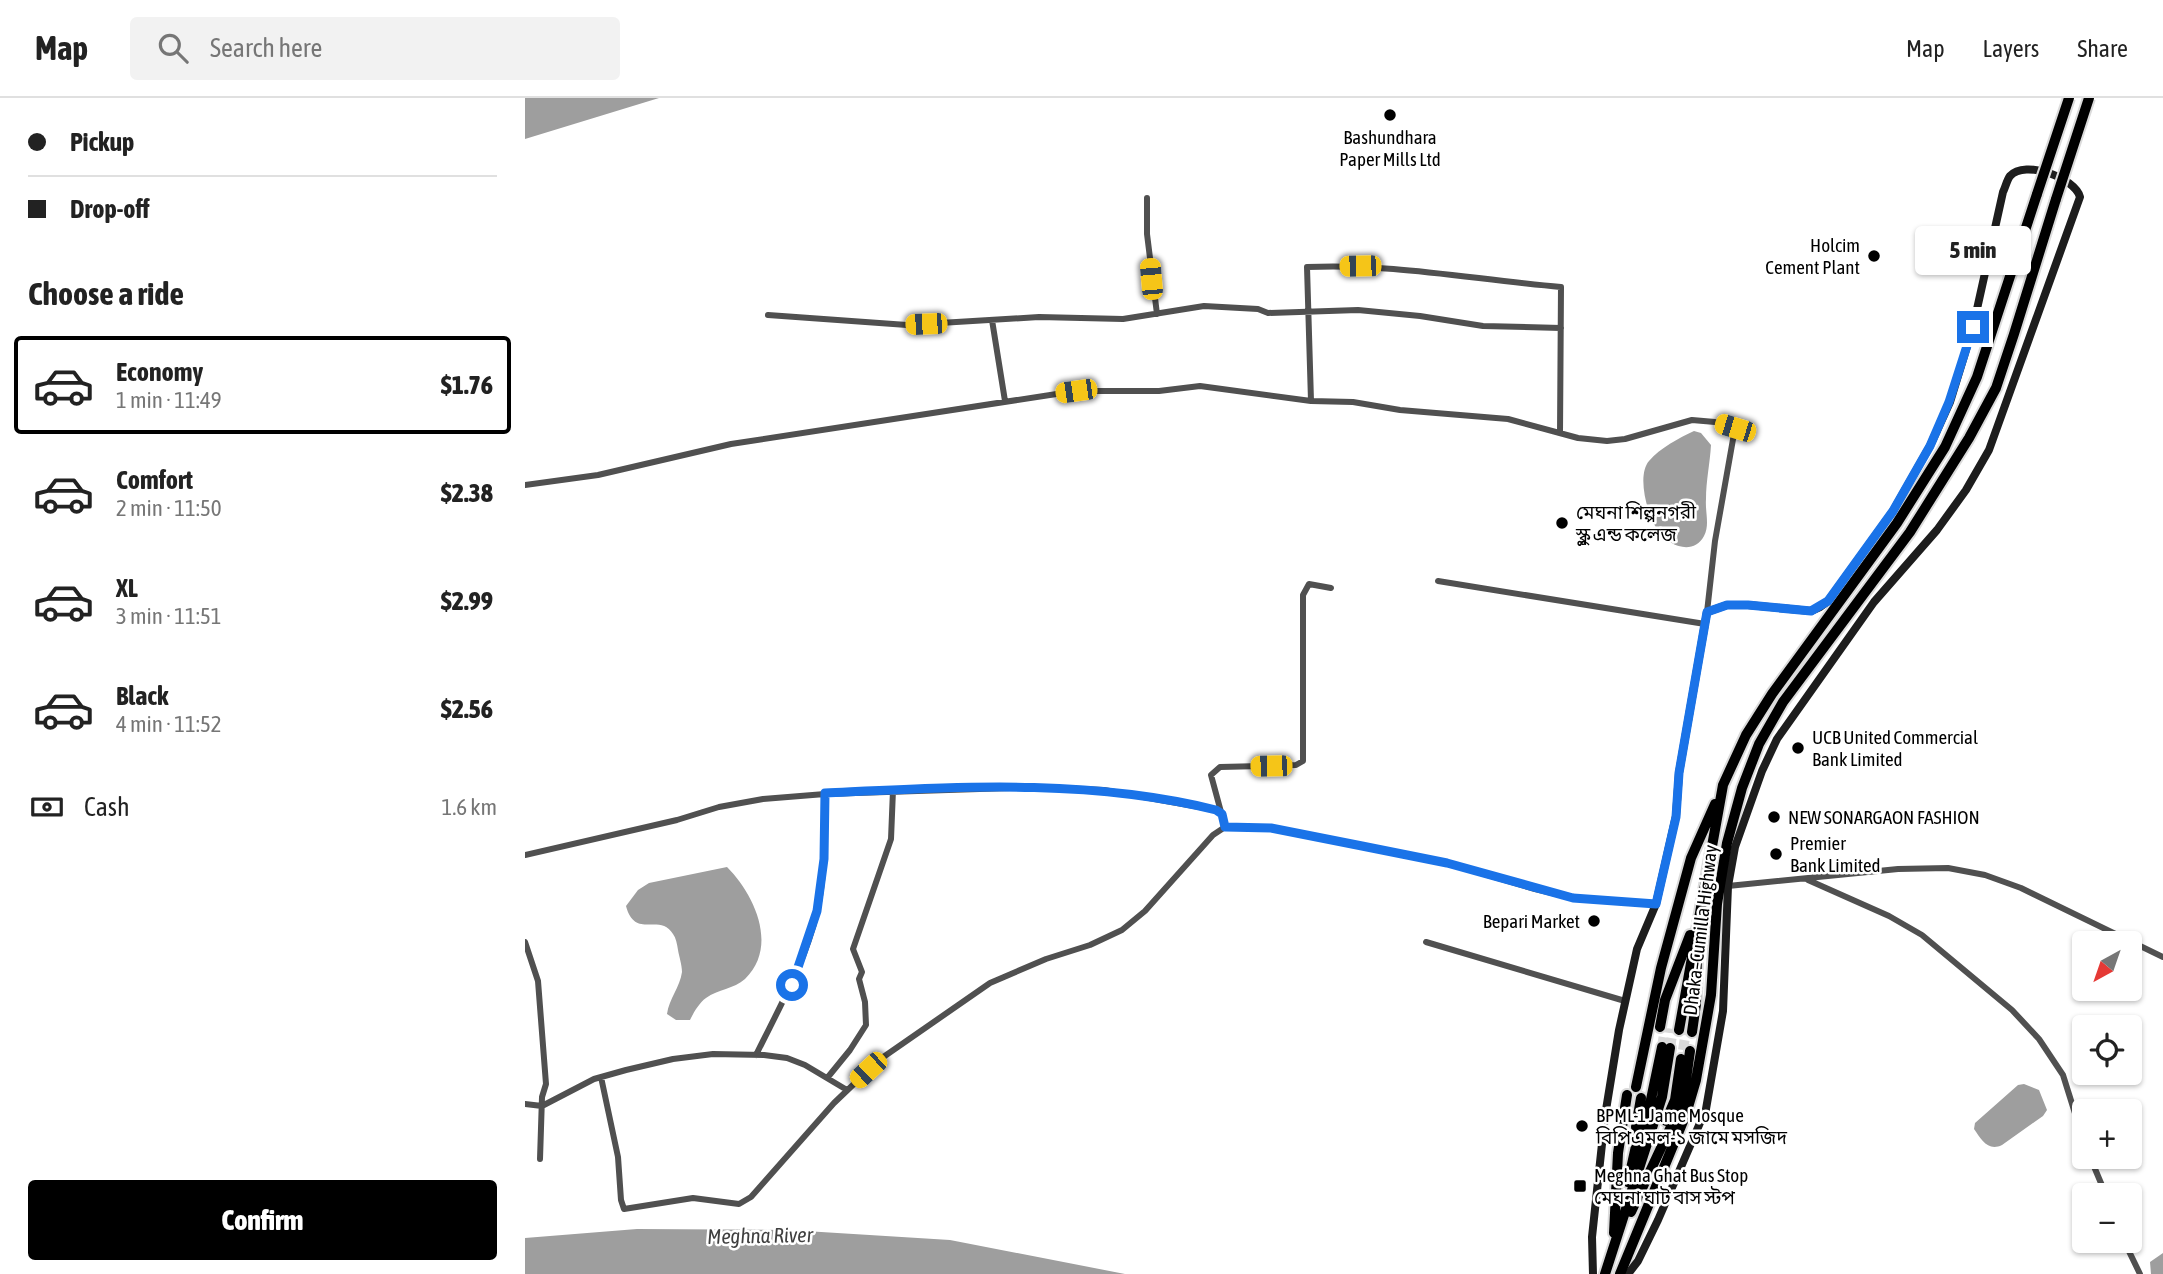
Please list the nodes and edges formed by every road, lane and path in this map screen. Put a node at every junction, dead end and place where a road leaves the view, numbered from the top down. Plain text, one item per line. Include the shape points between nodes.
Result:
1 (2069, 98) edge
2 (2089, 98) edge
3 (1147, 198) dead end
4 (1308, 311) junction
5 (1157, 314) junction
6 (768, 315) dead end
7 (992, 320) junction
8 (1561, 328) junction
9 (1005, 401) junction
10 (1311, 401) junction
11 (1560, 433) junction
12 (525, 485) edge
13 (1438, 581) dead end
14 (1331, 588) dead end
15 (1707, 612) junction
16 (1705, 624) junction
17 (1723, 785) junction
18 (893, 790) junction
19 (825, 793) junction
20 (1222, 814) junction
21 (1225, 827) junction
22 (525, 855) edge
23 (1806, 879) junction
24 (1728, 886) junction
25 (1656, 904) junction
26 (1699, 912) junction
27 (525, 942) edge
28 (1426, 942) dead end
29 (2163, 957) edge
30 (1625, 1001) junction
31 (1669, 1048) junction
32 (756, 1055) junction
33 (601, 1077) junction
34 (828, 1077) junction
35 (847, 1090) junction
36 (525, 1104) edge
37 (2072, 1104) edge
38 (542, 1106) junction
39 (540, 1159) dead end
40 (1612, 1253) junction
41 (2130, 1253) edge
42 (1593, 1274) edge
43 (1605, 1274) edge
44 (1620, 1274) edge
45 (1628, 1274) edge
46 (2140, 1274) edge

1 - 17 highway, Dhaka–Cumilla Highway, bridge via 1976,377 1945,447 1898,523 1772,694
2 - 44 highway, Dhaka–Cumilla Highway, bridge via 1996,387 1910,532 1783,702 1759,744 1727,843 1717,904 1711,995 1696,1080
3 - 5 street
4 - 5 street via 1268,313 1204,306
4 - 8 street via 1359,310 1483,326
4 - 8 street via 1307,267 1428,270 1465,278 1561,286
4 - 10 street
5 - 7 street via 1123,319
6 - 7 street via 907,325
7 - 9 street
8 - 11 street
9 - 10 street via 1076,391 1200,386
9 - 12 street via 731,444 598,475
10 - 11 street via 1508,419
11 - 15 street via 1607,442 1692,419 1735,428
13 - 16 street
14 - 20 street via 1309,584 1303,595 1303,761 1215,769 1211,775
15 - 16 street
15 - 24 street via 1727,605 1811,611 1828,601 1893,511 1945,413 1973,327 2009,177 2022,169 2037,169 2066,180 2080,197 1989,450 1937,530 1883,590 1777,739 1743,822
16 - 25 street via 1679,773 1676,817
17 - 26 highway, Dhaka–Cumilla Highway
17 - 31 highway, Dhaka–Cumilla Highway via 1691,858 1661,968
18 - 19 street
18 - 20 street via 1104,790 1202,806
18 - 34 street via 891,839 853,949 862,972 859,979 866,1025
19 - 22 street via 719,807
19 - 32 street via 817,911 792,985
20 - 21 street
21 - 25 street via 1271,828 1387,850 1573,898
21 - 35 street via 1122,930 990,984 879,1060
23 - 24 street
23 - 29 street via 1898,869 1948,868 1985,875
23 - 37 street via 1922,935 2012,1010 2063,1075
24 - 45 street via 1723,1011 1706,1109 1658,1220
25 - 30 street via 1637,949
26 - 26 highway, Dhaka–Cumilla Highway via 1665,1000 1676,1030
27 - 38 street via 538,981 546,1084
28 - 30 street
30 - 42 street via 1605,1116 1592,1237
31 - 40 highway, Dhaka–Cumilla Highway
31 - 40 highway, Dhaka–Cumilla Highway via 1668,1098
31 - 40 highway, Dhaka–Cumilla Highway via 1635,1092 1617,1193
32 - 33 street via 673,1059
32 - 34 street via 787,1058
33 - 35 street via 618,1157 622,1206 627,1210 693,1198 744,1202
33 - 38 street
34 - 35 street
36 - 38 street
38 - 39 street
40 - 43 highway, Dhaka–Cumilla Highway
41 - 46 street

